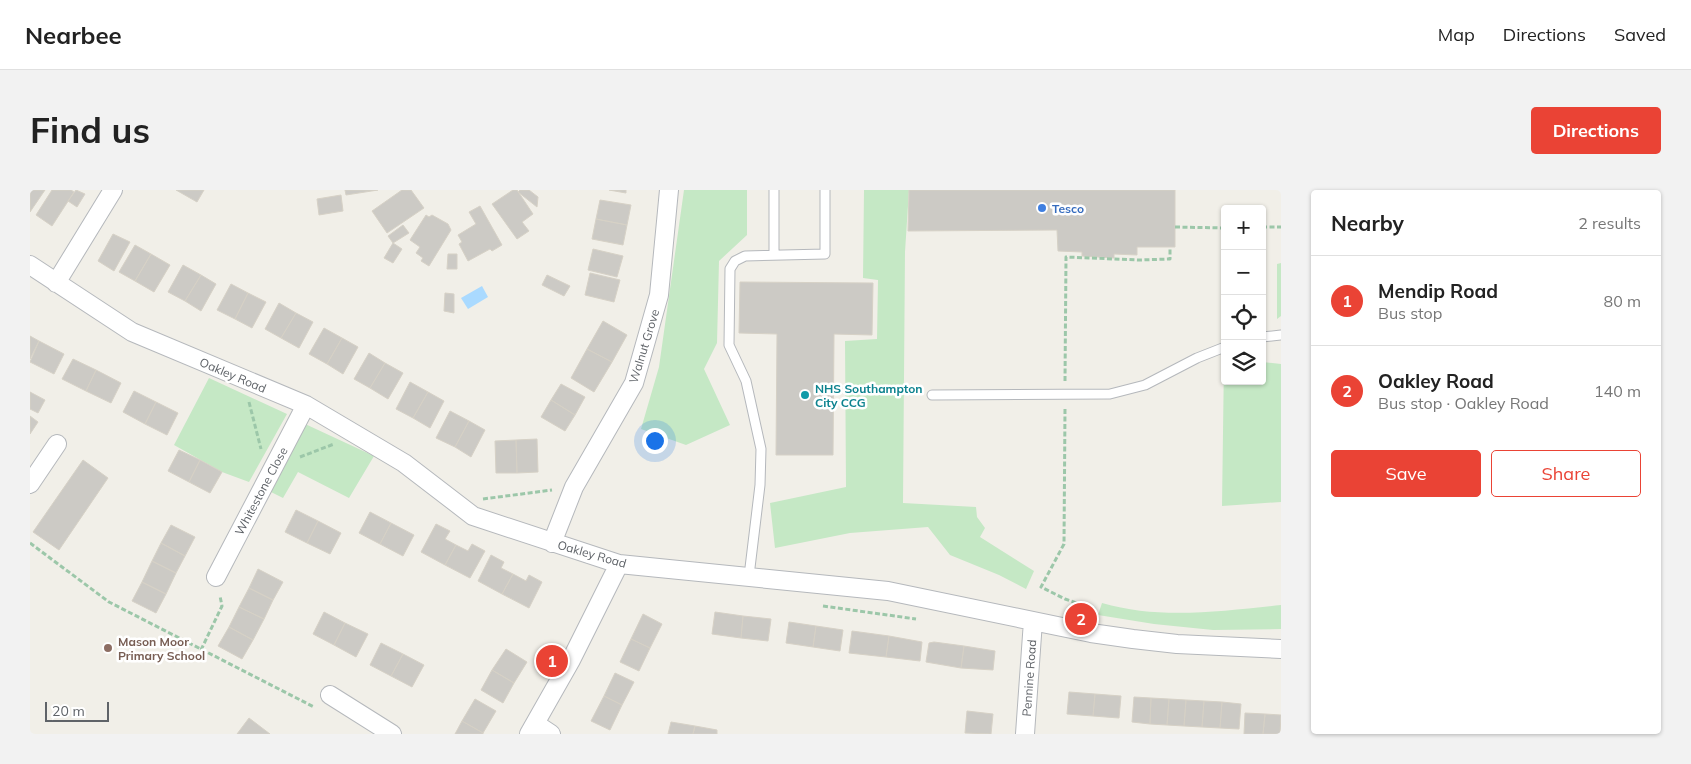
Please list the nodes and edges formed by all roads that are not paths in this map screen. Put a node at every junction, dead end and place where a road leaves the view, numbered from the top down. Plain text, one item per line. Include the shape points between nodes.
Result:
1 (113, 190) edge
2 (669, 190) edge
3 (774, 190) edge
4 (825, 190) edge
5 (774, 255) junction
6 (30, 265) edge
7 (56, 283) junction
8 (1221, 349) edge
9 (932, 395) dead end
10 (306, 405) junction
11 (57, 444) dead end
12 (30, 484) edge
13 (552, 543) junction
14 (618, 564) junction
15 (749, 576) junction
16 (216, 577) road end
17 (1033, 621) junction
18 (1281, 649) edge
19 (330, 695) road end
20 (532, 729) edge
21 (392, 734) edge
22 (551, 734) edge
23 (1024, 734) edge

1 - 7 street
2 - 13 street, Walnut Grove via 659,295 634,383 574,487
3 - 5 lane
4 - 5 lane via 825,254
5 - 15 lane via 745,256 735,261 730,269 729,345 746,381 761,449
6 - 7 street, Oakley Road
7 - 10 street, Oakley Road via 132,332
8 - 9 lane via 1136,389 1110,394
10 - 13 street, Oakley Road via 404,463 473,516
10 - 16 street, Whitestone Close
11 - 12 street
13 - 14 street, Oakley Road
14 - 15 street, Oakley Road
14 - 20 street via 571,660
15 - 17 street, Oakley Road via 888,591
17 - 18 street, Oakley Road via 1090,633 1177,644
17 - 23 street, Pennine Road
19 - 21 street
20 - 22 street

